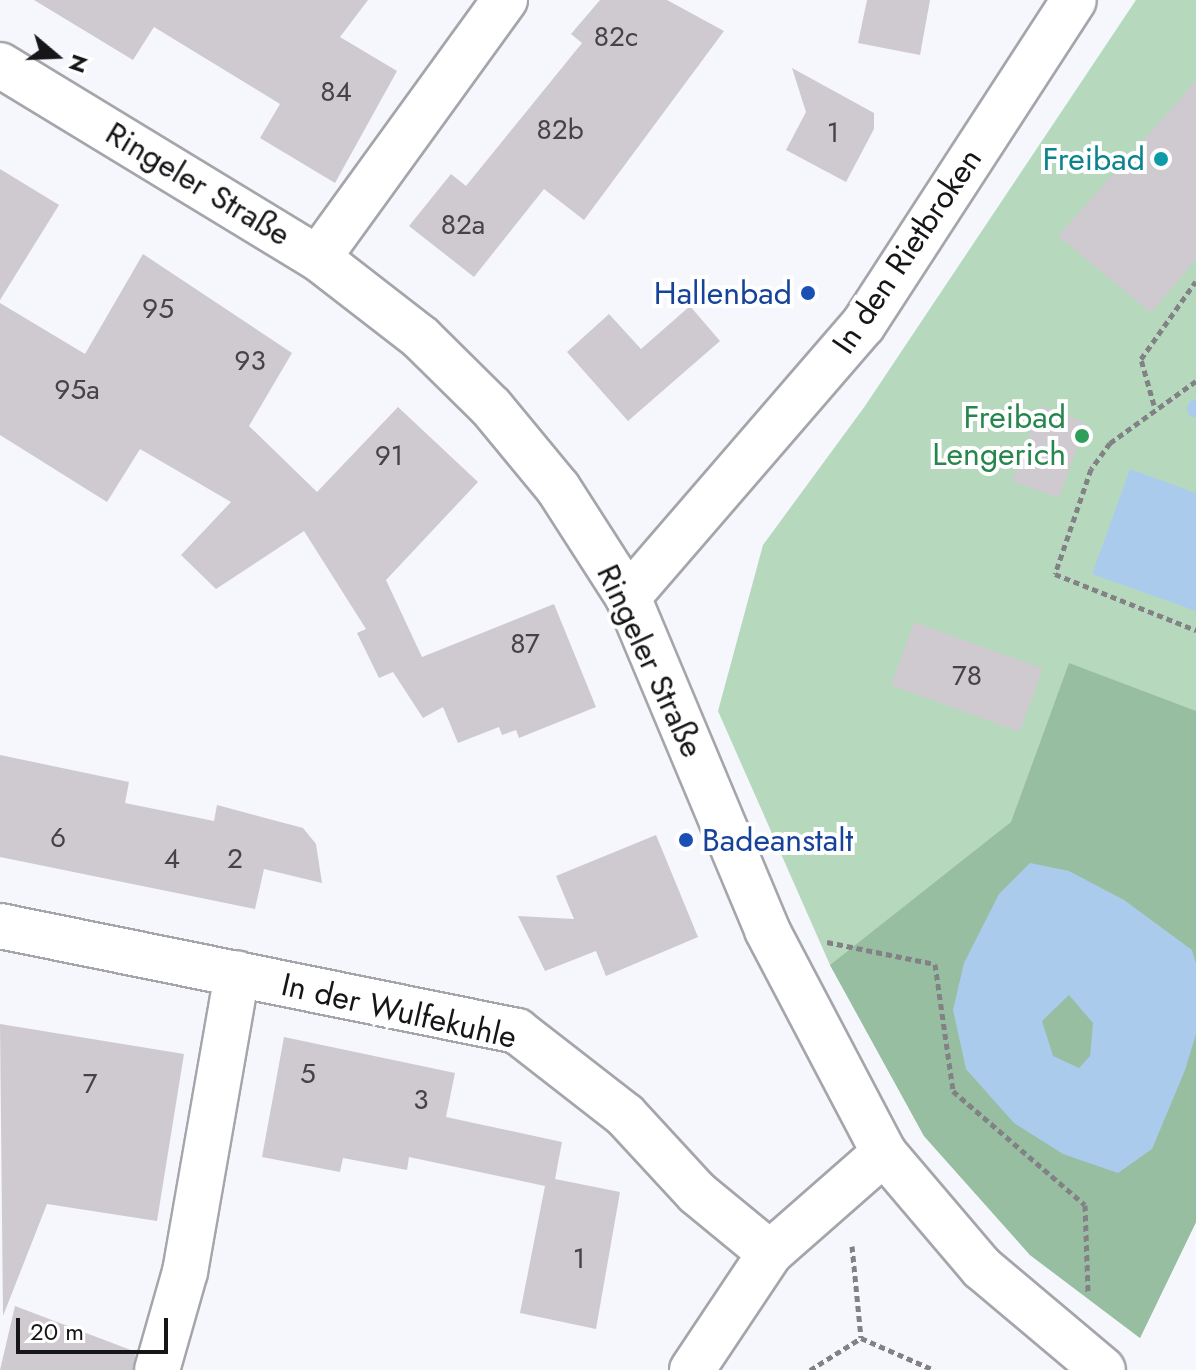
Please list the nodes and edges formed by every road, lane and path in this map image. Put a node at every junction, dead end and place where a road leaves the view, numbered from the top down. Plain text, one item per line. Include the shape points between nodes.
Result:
1 (505, 0) edge
2 (1074, 0) edge
3 (0, 65) edge
4 (318, 258) junction
5 (1196, 281) edge
6 (1196, 381) edge
7 (1154, 405) junction
8 (628, 597) junction
9 (1196, 630) edge
10 (0, 926) edge
11 (767, 930) junction
12 (237, 974) junction
13 (884, 1153) junction
14 (837, 1191) junction
15 (770, 1253) junction
16 (861, 1338) junction
17 (1096, 1366) edge
18 (157, 1370) edge
19 (692, 1370) edge
20 (810, 1370) edge
21 (934, 1370) edge

1 - 4 street
2 - 8 street, In den Rietbroken via 863,325
3 - 4 street, Ringeler Straße
4 - 8 street, Ringeler Straße via 421,338 491,407 558,488
5 - 7 path via 1141,359
6 - 7 path
7 - 9 path via 1091,469 1055,574
8 - 11 street, Ringeler Straße
10 - 12 street, In der Wulfekuhle
11 - 13 street, Ringeler Straße
11 - 17 path via 935,964 953,1091 1085,1205
12 - 15 street, In der Wulfekuhle via 517,1031 625,1115 697,1193
12 - 18 street via 185,1272
13 - 14 street
13 - 17 street, Ringeler Straße via 982,1268
14 - 15 street
14 - 16 path via 851,1232
15 - 19 street
16 - 20 path
16 - 21 path

